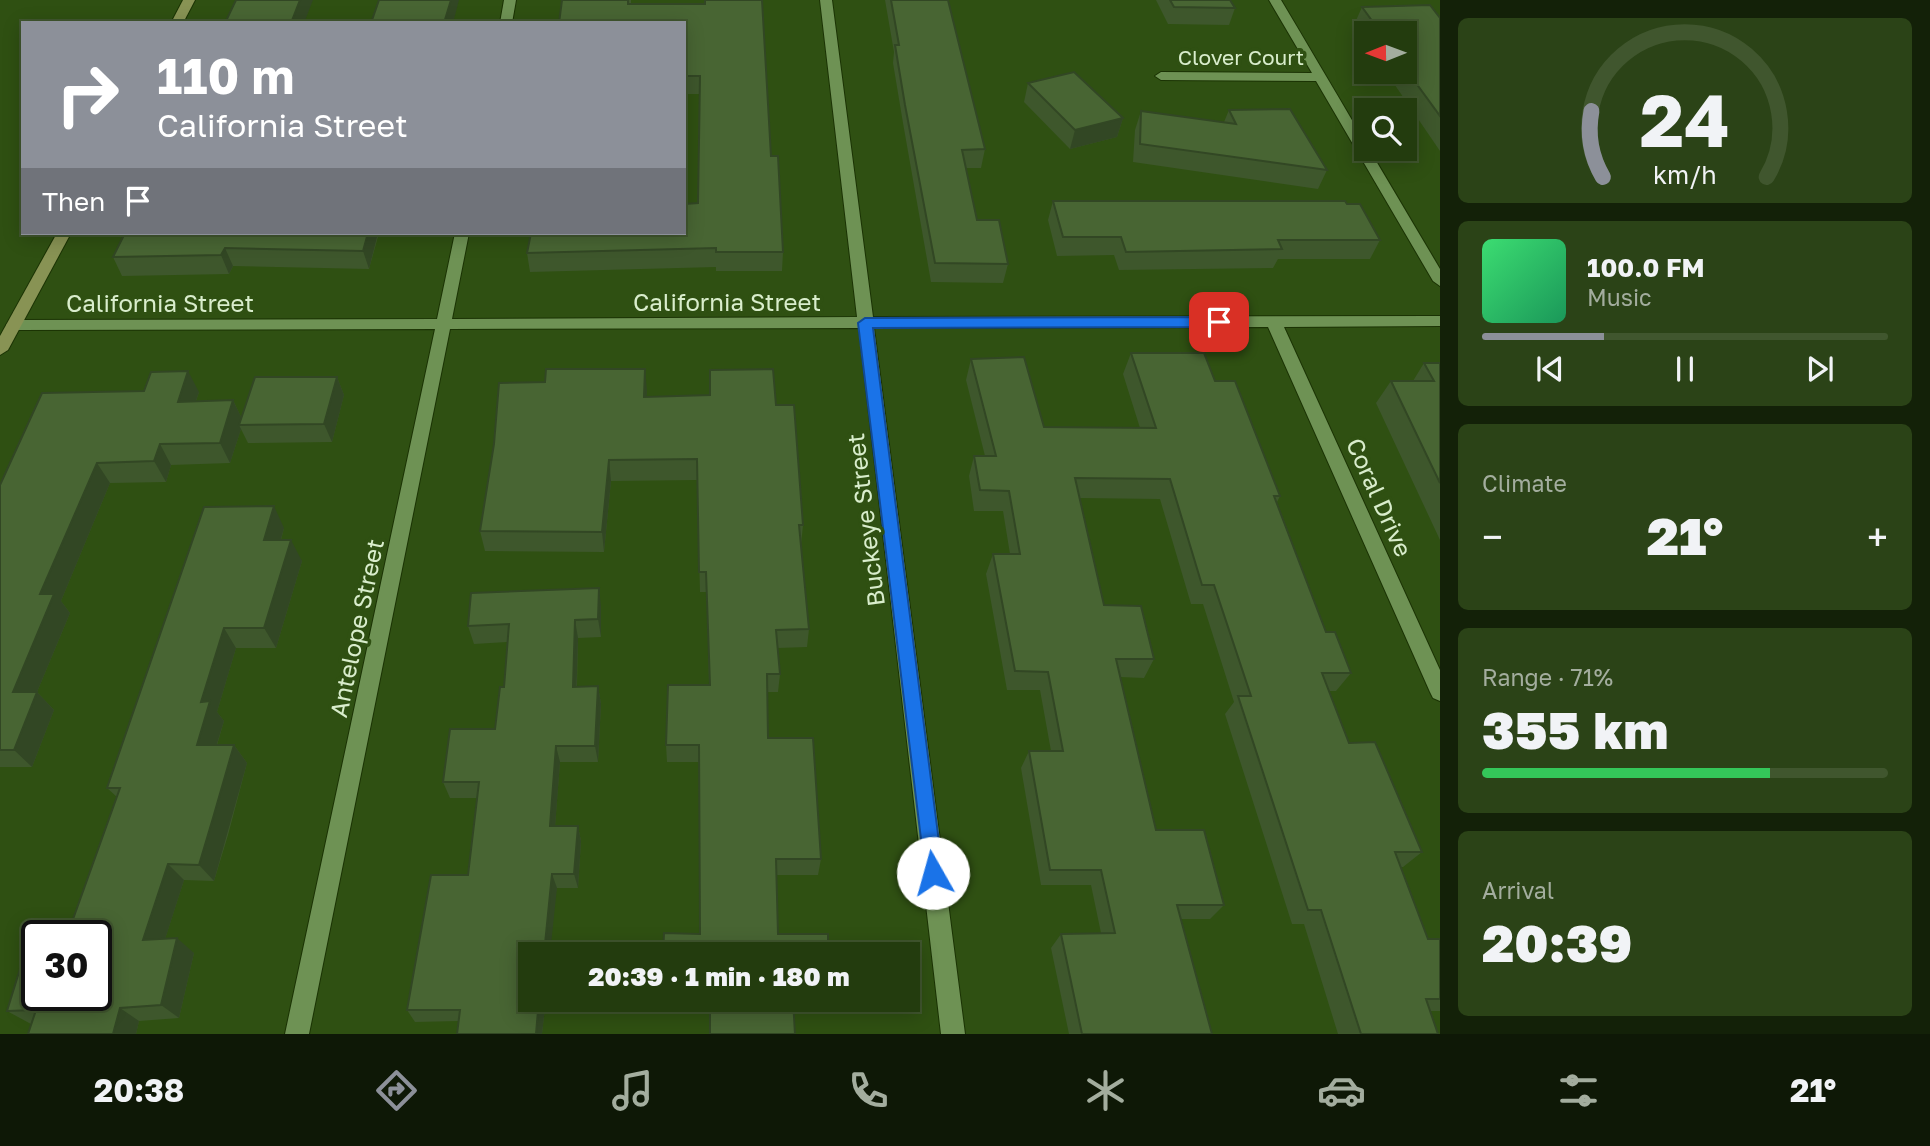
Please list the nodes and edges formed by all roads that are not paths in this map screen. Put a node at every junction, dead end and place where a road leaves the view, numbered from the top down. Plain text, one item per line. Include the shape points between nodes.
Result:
1 (189, 0) edge
2 (510, 0) edge
3 (826, 0) edge
4 (1275, 0) edge
5 (178, 21) edge
6 (506, 21) edge
7 (1161, 76) dead end
8 (1321, 77) junction
9 (63, 235) edge
10 (462, 235) edge
11 (1440, 281) edge
12 (1440, 321) edge
13 (1274, 322) junction
14 (865, 323) junction
15 (14, 325) junction
16 (444, 326) junction
17 (0, 350) edge
18 (1439, 685) edge
19 (297, 1034) edge
20 (953, 1034) edge

1 - 5 street
2 - 6 street
3 - 14 street, Buckeye Street
4 - 8 street
7 - 8 street, Clover Court
8 - 11 street
9 - 15 street
10 - 16 street, Antelope Street
12 - 13 street, California Street
13 - 14 street, California Street
13 - 18 street, Coral Drive
14 - 16 street, California Street
14 - 20 street, Buckeye Street
15 - 16 street, California Street
15 - 17 street
16 - 19 street, Antelope Street

